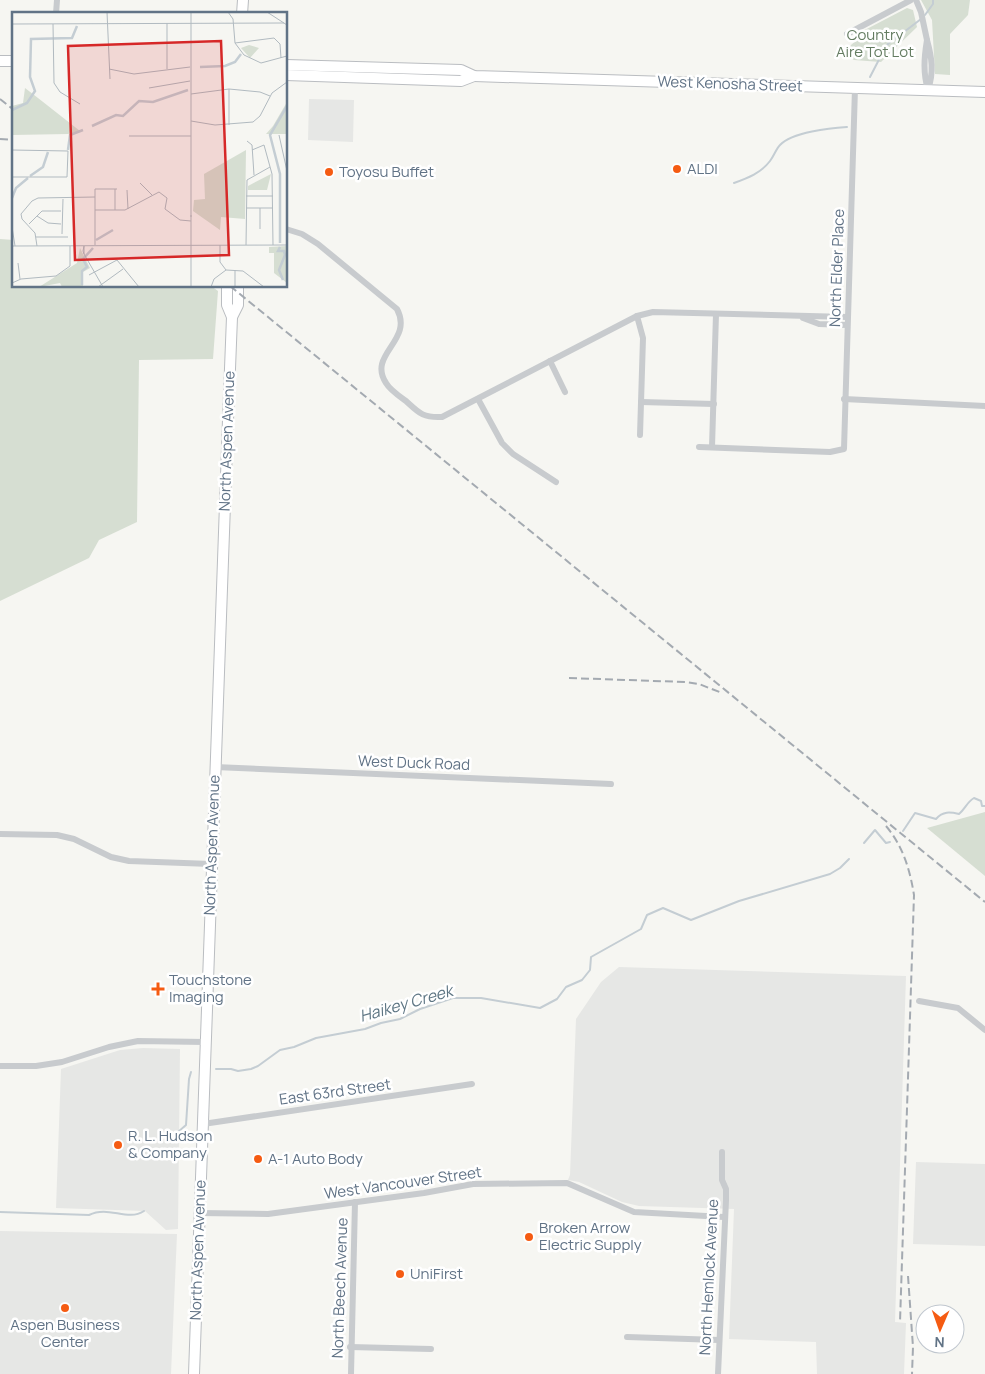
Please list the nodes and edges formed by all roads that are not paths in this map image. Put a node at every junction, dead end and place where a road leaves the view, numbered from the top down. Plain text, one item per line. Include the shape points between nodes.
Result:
1 (911, 0) edge
2 (916, 0) edge
3 (847, 34) dead end
4 (288, 65) edge
5 (368, 73) junction
6 (288, 75) edge
7 (855, 88) junction
8 (928, 90) junction
9 (985, 92) edge
10 (288, 230) edge
11 (228, 288) edge
12 (238, 288) edge
13 (716, 314) junction
14 (636, 316) junction
15 (232, 317) junction
16 (802, 317) junction
17 (847, 318) junction
18 (847, 325) junction
19 (550, 361) junction
20 (566, 392) dead end
21 (478, 399) junction
22 (844, 400) junction
23 (641, 402) junction
24 (714, 404) junction
25 (985, 406) edge
26 (640, 435) dead end
27 (699, 447) dead end
28 (712, 448) junction
29 (556, 482) dead end
30 (215, 767) junction
31 (611, 784) dead end
32 (0, 834) edge
33 (211, 864) junction
34 (919, 1001) dead end
35 (985, 1030) edge
36 (205, 1042) junction
37 (0, 1066) edge
38 (472, 1084) dead end
39 (203, 1124) junction
40 (722, 1152) dead end
41 (355, 1202) junction
42 (200, 1213) junction
43 (724, 1217) junction
44 (627, 1337) dead end
45 (719, 1340) junction
46 (350, 1346) junction
47 (431, 1349) dead end
48 (194, 1374) edge
49 (351, 1374) edge
50 (718, 1374) edge

1 - 3 street
2 - 8 street via 932,59
4 - 5 main road
5 - 6 main road
5 - 7 main road, West Kenosha Street via 462,81 474,76
7 - 8 main road, West Kenosha Street
7 - 17 street, North Elder Place
8 - 9 main road, West Kenosha Street
10 - 21 street via 318,244 397,309 401,317 401,332 383,358 382,376 386,384 422,415 432,418 442,417
11 - 15 main road, North Aspen Avenue via 227,305
12 - 15 main road, North Aspen Avenue via 238,305
13 - 14 street via 653,312
13 - 16 street
13 - 24 street
14 - 19 street
14 - 23 street via 643,338
15 - 30 main road, North Aspen Avenue
16 - 17 street
16 - 18 street via 819,324
17 - 18 street, North Elder Place
18 - 22 street, North Elder Place
19 - 20 street
19 - 21 street
21 - 29 street via 502,443
22 - 25 street
22 - 28 street, North Elder Place via 844,450
23 - 24 street
23 - 26 street
24 - 28 street
27 - 28 street
30 - 31 street, West Duck Road
30 - 33 main road, North Aspen Avenue
32 - 33 street via 57,835 129,861
33 - 36 main road, North Aspen Avenue
34 - 35 street via 958,1008
36 - 37 street via 138,1041 62,1062
36 - 39 main road, North Aspen Avenue
38 - 39 street, East 63rd Street
39 - 42 main road, North Aspen Avenue
40 - 43 street, North Hemlock Avenue via 722,1180 726,1189
41 - 42 street, West Vancouver Street via 268,1214
41 - 43 street, West Vancouver Street via 473,1184 567,1183 634,1212
41 - 46 street, North Beech Avenue
42 - 48 main road, North Aspen Avenue
43 - 45 street, North Hemlock Avenue
44 - 45 street
45 - 50 street, North Hemlock Avenue
46 - 47 street
46 - 49 street, North Beech Avenue

